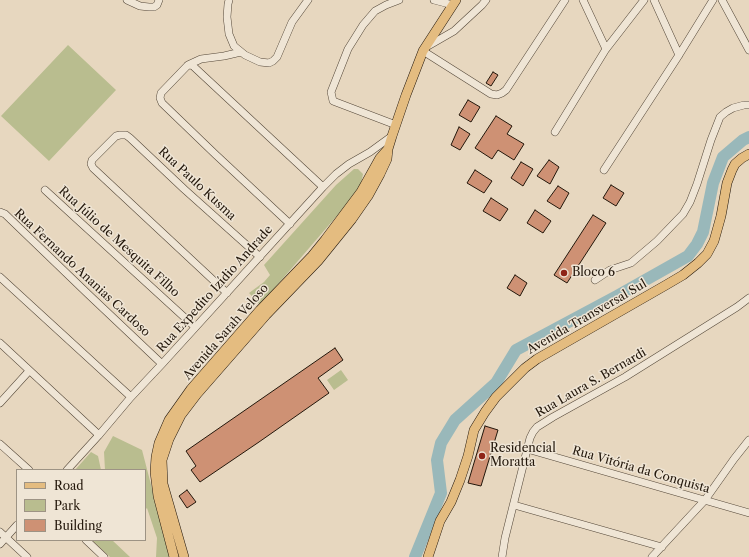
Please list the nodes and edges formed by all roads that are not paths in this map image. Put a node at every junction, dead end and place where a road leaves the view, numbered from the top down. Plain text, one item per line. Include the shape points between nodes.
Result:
1 (127, 0) edge
2 (159, 0) edge
3 (229, 0) edge
4 (308, 0) edge
5 (399, 0) edge
6 (434, 0) edge
7 (486, 0) edge
8 (565, 0) edge
9 (583, 0) edge
10 (644, 0) edge
11 (654, 0) edge
12 (713, 0) edge
13 (722, 0) edge
14 (454, 2) edge
15 (747, 42) edge
16 (424, 49) junction
17 (606, 49) junction
18 (749, 50) edge
19 (241, 52) junction
20 (679, 55) junction
21 (188, 65) junction
22 (749, 105) edge
23 (396, 125) junction
24 (555, 132) dead end
25 (392, 136) junction
26 (388, 149) junction
27 (749, 154) edge
28 (604, 170) dead end
29 (323, 187) junction
30 (45, 190) dead end
31 (2, 213) edge
32 (290, 224) junction
33 (260, 257) junction
34 (0, 277) edge
35 (595, 280) dead end
36 (227, 293) junction
37 (748, 299) edge
38 (195, 327) junction
39 (0, 343) edge
40 (162, 364) junction
41 (29, 371) junction
42 (131, 397) junction
43 (0, 403) edge
44 (99, 435) junction
45 (749, 440) edge
46 (0, 444) edge
47 (527, 449) junction
48 (28, 469) edge
49 (68, 469) edge
50 (705, 500) junction
51 (514, 505) junction
52 (749, 513) edge
53 (16, 526) edge
54 (0, 532) edge
55 (6, 537) junction
56 (87, 541) edge
57 (0, 544) edge
58 (662, 547) junction
59 (27, 557) edge
60 (104, 557) edge
61 (174, 557) edge
62 (184, 557) edge
63 (428, 557) edge
64 (502, 557) edge
65 (652, 557) edge

1 - 2 street via 140,6 154,7
3 - 19 street via 229,34 234,46
4 - 19 street via 292,22 274,61 260,62
5 - 23 street via 375,11 363,25 348,49 331,92 332,101
6 - 14 street
7 - 16 street via 454,31
8 - 16 street via 506,90 497,95 491,94
9 - 17 street
10 - 17 street
11 - 20 street
12 - 20 street
13 - 15 street
14 - 16 main road, Avenida Sarah Veloso
15 - 18 street
16 - 23 main road, Avenida Sarah Veloso
17 - 24 street
19 - 21 street via 201,59
20 - 28 street
21 - 29 street via 193,66
21 - 32 street via 161,93 160,100
22 - 35 street via 733,108 720,117 697,184 683,214 631,263 610,270
23 - 25 main road, Avenida Sarah Veloso
25 - 26 main road, Avenida Sarah Veloso
25 - 29 street, Rua Expedito Izídio Andrade via 349,164
26 - 61 main road, Avenida Sarah Veloso via 361,192 325,240 191,389 169,420 159,443 155,472 158,496
26 - 62 main road, Avenida Sarah Veloso via 387,159 380,174 352,219 318,261 266,315 198,394 181,415 169,438 162,460 163,484 179,526
27 - 63 main road, Avenida Transversal Sul via 735,164 732,170 714,241 698,263 683,275 537,359 496,397 474,430 460,480 440,521
29 - 32 street, Rua Expedito Izídio Andrade
30 - 38 street, Rua Júlio de Mesquita Filho
31 - 40 street, Rua Fernando Ananias Cardoso
32 - 33 street, Rua Expedito Izídio Andrade
33 - 36 street, Rua Expedito Izídio Andrade
33 - 36 street, Rua Paulo Kusma via 126,135 116,136 92,160 91,166
34 - 42 street
36 - 38 street, Rua Expedito Izídio Andrade
37 - 47 street, Rua Laura S. Bernardi via 612,386 537,427
38 - 40 street, Rua Expedito Izídio Andrade
39 - 41 street
40 - 42 street, Rua Expedito Izídio Andrade
41 - 43 street
41 - 44 street
42 - 44 street, Rua Expedito Izídio Andrade
44 - 49 street, Rua Expedito Izídio Andrade
45 - 50 street
46 - 48 street
47 - 50 street, Rua Vitória da Conquista
47 - 51 street, Rua Laura S. Bernardi
50 - 52 street, Rua Vitória da Conquista
50 - 58 street
51 - 58 street
51 - 64 street, Rua Laura S. Bernardi
53 - 55 street
54 - 55 street
55 - 57 street
55 - 59 street
56 - 60 street
58 - 65 street

